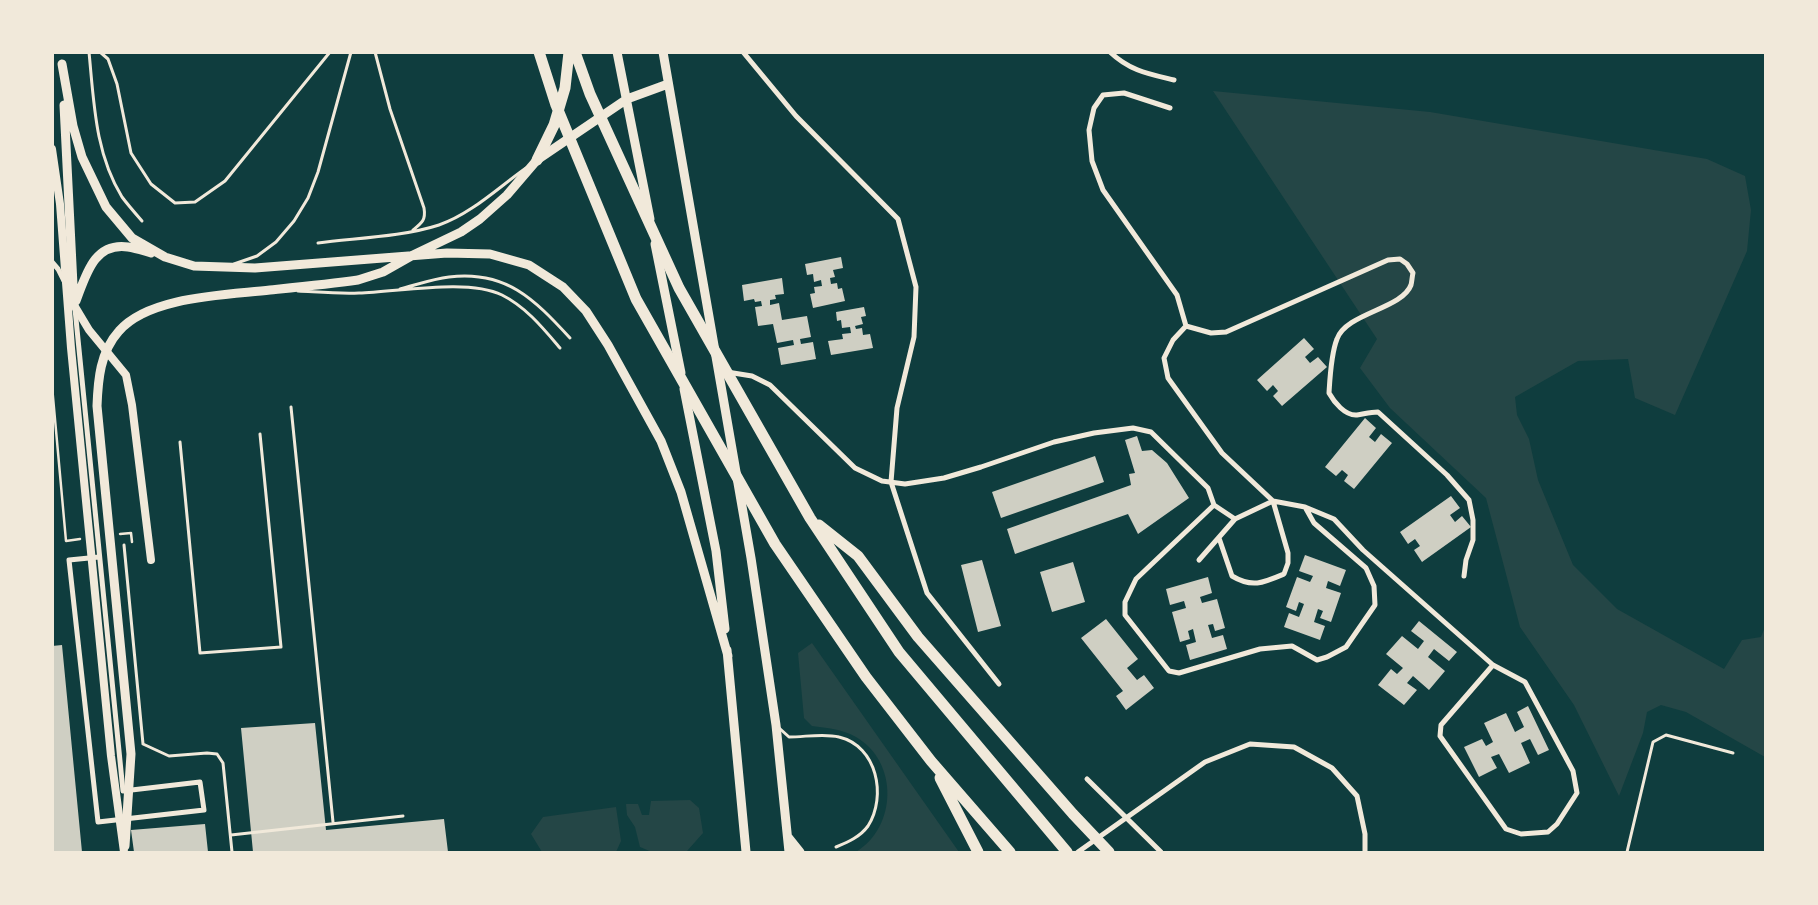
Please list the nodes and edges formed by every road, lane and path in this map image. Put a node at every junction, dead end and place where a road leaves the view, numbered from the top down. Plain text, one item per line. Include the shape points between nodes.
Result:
1 (61, 52) edge
2 (89, 52) edge
3 (100, 52) edge
4 (330, 52) edge
5 (350, 52) edge
6 (375, 52) edge
7 (539, 52) edge
8 (569, 52) edge
9 (575, 52) edge
10 (617, 52) edge
11 (663, 52) edge
12 (743, 52) edge
13 (1110, 52) edge
14 (62, 64) junction
15 (1174, 80) dead end
16 (668, 84) junction
17 (627, 99) junction
18 (1170, 108) dead end
19 (52, 149) edge
20 (537, 160) junction
21 (142, 221) dead end
22 (411, 232) junction
23 (318, 243) dead end
24 (413, 255) junction
25 (165, 257) junction
26 (52, 262) edge
27 (224, 268) junction
28 (275, 290) junction
29 (389, 292) junction
30 (74, 305) junction
31 (1186, 326) junction
32 (570, 338) dead end
33 (560, 348) dead end
34 (718, 371) junction
35 (291, 407) dead end
36 (260, 434) dead end
37 (180, 442) dead end
38 (891, 482) junction
39 (1273, 501) junction
40 (1214, 505) junction
41 (1306, 507) junction
42 (810, 518) junction
43 (1235, 519) junction
44 (1219, 538) junction
45 (124, 545) dead end
46 (99, 557) junction
47 (151, 560) dead end
48 (1199, 560) dead end
49 (1464, 576) dead end
50 (728, 656) junction
51 (1493, 666) junction
52 (999, 684) dead end
53 (776, 725) junction
54 (1733, 752) dead end
55 (931, 761) junction
56 (1088, 778) dead end
57 (403, 816) dead end
58 (333, 822) junction
59 (230, 835) junction
60 (788, 837) junction
61 (836, 847) dead end
62 (124, 850) edge
63 (232, 852) edge
64 (746, 852) edge
65 (789, 852) edge
66 (800, 852) edge
67 (978, 852) edge
68 (1010, 852) edge
69 (1067, 852) edge
70 (1078, 852) edge
71 (1109, 852) edge
72 (1161, 852) edge
73 (1365, 852) edge
74 (1628, 852) edge

1 - 14 main road
2 - 21 lane via 98,138 111,176 123,198
3 - 4 lane via 108,59 117,84 131,152 151,184 175,203 195,202 225,181
5 - 27 lane via 308,198 276,242 257,256
6 - 22 lane via 390,109 424,208 422,223
7 - 55 highway via 556,106 636,299 774,544 866,677
8 - 20 highway via 565,88 554,125
9 - 42 highway via 590,94 679,288
10 - 17 main road
11 - 16 main road
12 - 38 street via 796,116 898,219 916,286 914,337 897,408
13 - 15 street via 1121,63 1139,72
14 - 25 main road via 82,157 106,207 132,238
14 - 30 main road
16 - 17 main road
16 - 34 main road
17 - 20 main road
17 - 50 main road via 716,551
18 - 31 street via 1124,93 1103,96 1094,108 1089,130 1092,161 1103,190 1177,294
19 - 62 street via 60,204 111,756
20 - 22 lane via 454,218
20 - 24 main road via 507,195 480,219 455,236
22 - 23 lane
24 - 27 main road
24 - 28 main road via 383,272 358,280
24 - 50 main road via 490,254 529,265 564,287 586,312 662,441 681,492
25 - 27 main road via 194,266
25 - 30 main road via 129,247 116,247 104,252 92,261
26 - 30 street
28 - 29 lane
28 - 62 main road via 195,298 157,307 137,316 118,331 104,355 97,406 131,754
29 - 32 lane via 448,277 478,276 504,282 527,296
29 - 33 lane via 476,287 501,294 540,324
30 - 46 street
30 - 47 street via 126,375
31 - 39 street via 1172,340 1164,358 1168,378 1222,453
31 - 49 street via 1211,333 1226,332 1388,260 1400,258 1407,264 1413,273 1411,285 1403,296 1359,319 1337,338 1329,393 1341,409 1355,416 1378,412 1447,474 1469,500 1473,540
34 - 38 street via 752,376 770,385 855,468
34 - 53 main road
35 - 58 lane
36 - 37 lane via 281,647 200,653
38 - 40 street via 905,484 944,478 1054,442 1133,428 1151,432 1208,488
38 - 52 street via 928,593
39 - 41 street
39 - 43 street
39 - 44 street via 1288,553 1284,574 1265,582 1244,583 1232,576
40 - 41 street via 1136,579 1125,602 1125,616 1169,671 1179,673 1260,649 1292,646 1317,660 1346,647 1375,605 1374,586 1366,568 1314,523
40 - 43 street
41 - 51 street via 1334,520
42 - 69 highway via 899,652
42 - 71 highway via 858,556 918,637
43 - 44 street
44 - 48 street
45 - 59 lane via 143,744 169,756 217,754 223,763
46 - 46 street via 69,560 98,822 204,810 200,782 123,791
50 - 64 main road
51 - 51 street via 1441,725 1440,736 1506,829 1521,834 1548,832 1577,793 1573,771 1525,682
53 - 60 main road
53 - 61 lane via 789,737 820,735 854,743 873,767 877,782 874,814 859,835
54 - 74 lane via 1666,735 1653,742
55 - 67 highway
55 - 68 highway
56 - 72 street
57 - 58 lane
58 - 59 lane
59 - 63 lane
60 - 65 main road
60 - 66 main road
70 - 73 street via 1205,762 1250,744 1294,747 1332,768 1357,796 1365,834

